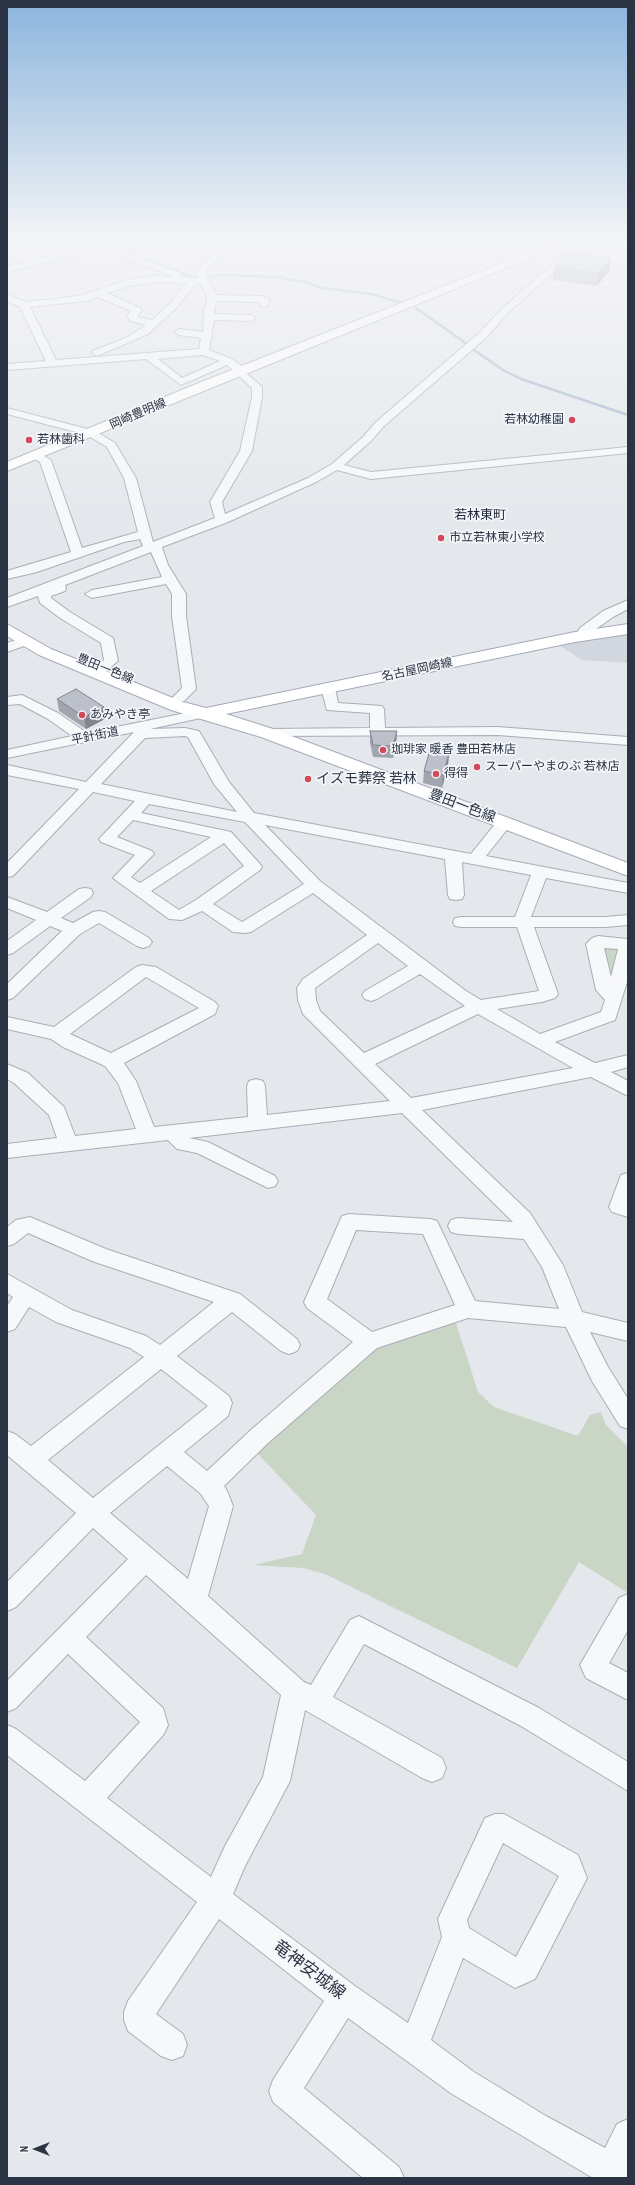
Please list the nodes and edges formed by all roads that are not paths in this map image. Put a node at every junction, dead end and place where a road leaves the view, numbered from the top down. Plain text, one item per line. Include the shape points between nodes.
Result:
1 (40, 338) edge
2 (133, 338) edge
3 (207, 338) edge
4 (323, 338) edge
5 (480, 338) edge
6 (204, 352) junction
7 (148, 357) junction
8 (75, 362) junction
9 (52, 363) junction
10 (225, 363) junction
11 (7, 367) edge
12 (240, 371) junction
13 (7, 411) edge
14 (59, 415) dead end
15 (64, 426) junction
16 (92, 433) junction
17 (628, 450) edge
18 (35, 455) junction
19 (336, 466) junction
20 (7, 467) edge
21 (224, 519) junction
22 (145, 534) junction
23 (153, 547) junction
24 (78, 554) junction
25 (135, 554) junction
26 (7, 575) edge
27 (170, 579) junction
28 (92, 594) dead end
29 (7, 603) edge
30 (628, 604) edge
31 (7, 619) edge
32 (7, 629) edge
33 (628, 629) edge
34 (586, 635) junction
35 (26, 641) junction
36 (7, 648) edge
37 (101, 668) junction
38 (328, 688) junction
39 (179, 698) junction
40 (7, 701) edge
41 (206, 713) junction
42 (142, 730) junction
43 (378, 732) junction
44 (267, 733) junction
45 (84, 738) junction
46 (628, 740) edge
47 (7, 754) edge
48 (7, 770) edge
49 (89, 788) junction
50 (145, 798) junction
51 (130, 815) junction
52 (249, 817) junction
53 (505, 822) junction
54 (225, 835) junction
55 (452, 854) junction
56 (475, 859) junction
57 (628, 870) edge
58 (541, 871) junction
59 (7, 872) edge
60 (314, 885) junction
61 (628, 888) edge
62 (139, 890) junction
63 (85, 893) dead end
64 (456, 895) dead end
65 (7, 902) edge
66 (202, 904) junction
67 (48, 919) junction
68 (628, 920) edge
69 (524, 921) junction
70 (461, 922) dead end
71 (74, 930) junction
72 (378, 935) junction
73 (143, 942) dead end
74 (7, 949) edge
75 (422, 966) junction
76 (7, 994) edge
77 (371, 995) dead end
78 (614, 999) dead end
79 (479, 1006) junction
80 (7, 1023) edge
81 (57, 1034) junction
82 (538, 1041) junction
83 (112, 1061) junction
84 (628, 1061) edge
85 (362, 1062) junction
86 (595, 1070) junction
87 (7, 1071) edge
88 (256, 1086) dead end
89 (628, 1089) edge
90 (406, 1106) junction
91 (258, 1124) junction
92 (174, 1133) junction
93 (148, 1136) junction
94 (68, 1143) junction
95 (7, 1151) edge
96 (628, 1180) edge
97 (268, 1181) dead end
98 (628, 1209) edge
99 (458, 1226) dead end
100 (530, 1231) junction
101 (7, 1238) edge
102 (7, 1282) edge
103 (26, 1295) junction
104 (232, 1300) junction
105 (468, 1310) junction
106 (574, 1319) junction
107 (7, 1323) edge
108 (628, 1332) edge
109 (369, 1342) junction
110 (289, 1345) dead end
111 (162, 1357) junction
112 (628, 1418) edge
113 (7, 1441) edge
114 (168, 1453) junction
115 (31, 1460) junction
116 (208, 1486) junction
117 (92, 1514) junction
118 (145, 1559) junction
119 (7, 1599) edge
120 (194, 1600) junction
121 (628, 1606) edge
122 (68, 1637) junction
123 (628, 1688) edge
124 (304, 1696) junction
125 (7, 1699) edge
126 (7, 1738) edge
127 (432, 1768) dead end
128 (628, 1777) edge
129 (87, 1799) junction
130 (216, 1899) junction
131 (457, 1937) junction
132 (344, 1996) junction
133 (172, 2045) dead end
134 (414, 2046) junction
135 (628, 2135) edge
136 (616, 2175) edge
137 (388, 2178) edge

1 - 9 street
2 - 8 street
3 - 6 street
4 - 12 main road, 岡崎豊明線
5 - 19 street via 380,424
6 - 7 street
6 - 10 street via 218,356
7 - 8 street
7 - 10 street via 213,358
7 - 10 street via 181,382
8 - 9 street
9 - 11 street
10 - 12 street
12 - 16 main road, 岡崎豊明線
12 - 21 street via 257,387 257,397 246,451 216,502 219,516
13 - 15 street
14 - 15 street via 66,421
15 - 16 street
16 - 18 main road, 岡崎豊明線
16 - 22 street via 111,444 119,456 130,478
17 - 19 street via 371,476
18 - 20 main road, 岡崎豊明線
18 - 24 street via 45,460
19 - 21 street via 312,480
21 - 23 street
22 - 23 street via 147,543
22 - 24 street via 121,539
23 - 25 street
23 - 27 street
24 - 26 street
25 - 29 street
25 - 37 street via 119,564 44,594 45,600 65,615 108,641 111,661
27 - 28 street
27 - 39 street via 179,594 179,616 189,689
30 - 34 street via 608,614 585,631
31 - 37 main road, 豊田一色線 via 61,650
32 - 35 main road, 豊田一色線
33 - 34 main road, 名古屋岡崎線
34 - 38 main road, 名古屋岡崎線
35 - 36 street
35 - 41 main road, 豊田一色線 via 45,652 177,706
37 - 39 main road, 豊田一色線
38 - 41 main road, 名古屋岡崎線
38 - 43 street via 332,707 377,709
39 - 41 main road, 豊田一色線
40 - 45 street via 22,699 53,716
41 - 42 street, 平針街道
41 - 44 main road, 豊田一色線
42 - 45 street, 平針街道
42 - 49 street
42 - 52 street via 194,734 222,784
43 - 44 street
43 - 46 street via 498,731
44 - 53 main road, 豊田一色線
45 - 47 street, 平針街道
48 - 49 street
49 - 50 street
49 - 59 street
50 - 51 street
50 - 52 street via 242,818
51 - 54 street
51 - 62 street via 106,839 146,854 121,878
52 - 55 street
52 - 60 street
53 - 56 street
53 - 57 main road, 豊田一色線
54 - 62 street
54 - 66 street via 254,867
55 - 56 street
55 - 64 street
56 - 58 street
58 - 61 street
58 - 69 street via 523,914
60 - 66 street via 245,928 239,928
60 - 72 street
62 - 66 street via 177,915 185,914
63 - 67 street
65 - 67 street
67 - 71 street
67 - 74 street
68 - 69 street
69 - 70 street
69 - 79 street via 549,994
71 - 73 street via 99,916
71 - 76 street
72 - 75 street
72 - 85 street via 309,983 306,988 312,1014
75 - 77 street
75 - 79 street
78 - 82 street via 608,1016 604,1019
79 - 82 street
79 - 85 street
80 - 81 street
81 - 83 street
81 - 83 street via 142,971 150,971 209,1006 209,1010
82 - 86 street
83 - 93 street via 127,1081
84 - 86 street
85 - 90 street
86 - 89 street
86 - 90 street
87 - 94 street via 21,1078 57,1112
88 - 91 street
90 - 91 street
90 - 100 street via 513,1208
91 - 92 street
92 - 93 street
92 - 97 street via 184,1144 201,1147
93 - 94 street
94 - 95 street
96 - 98 street via 619,1207
99 - 100 street
100 - 106 street via 552,1265
101 - 104 street via 23,1226 30,1225 99,1255
102 - 103 street
103 - 107 street
103 - 111 street via 64,1316 138,1342
104 - 110 street
104 - 111 street
105 - 106 street
105 - 109 street
105 - 109 street via 430,1227 350,1222 316,1302
106 - 108 street
106 - 112 street via 600,1374
109 - 116 street via 260,1436
111 - 114 street via 221,1403 220,1409
111 - 115 street
113 - 115 street
114 - 116 street
114 - 117 street
115 - 117 street
116 - 120 street via 220,1498 221,1506
117 - 118 street
117 - 119 street
118 - 120 street
118 - 122 street
120 - 124 street
121 - 123 street via 593,1665 595,1669
122 - 125 street
122 - 129 street via 154,1717 155,1725
124 - 127 street
124 - 128 street via 359,1628 530,1717
124 - 130 street via 294,1700 276,1781 235,1856
126 - 129 street, 竜神安城線
129 - 130 street, 竜神安城線
130 - 132 street, 竜神安城線
130 - 133 street via 139,2012 139,2020
131 - 131 street via 452,1919 495,1828 504,1828 568,1866 572,1872 573,1878 525,1969 515,1973
131 - 134 street
132 - 134 street, 竜神安城線
132 - 137 street via 284,2091
134 - 136 street, 竜神安城線 via 463,2083
135 - 136 street

